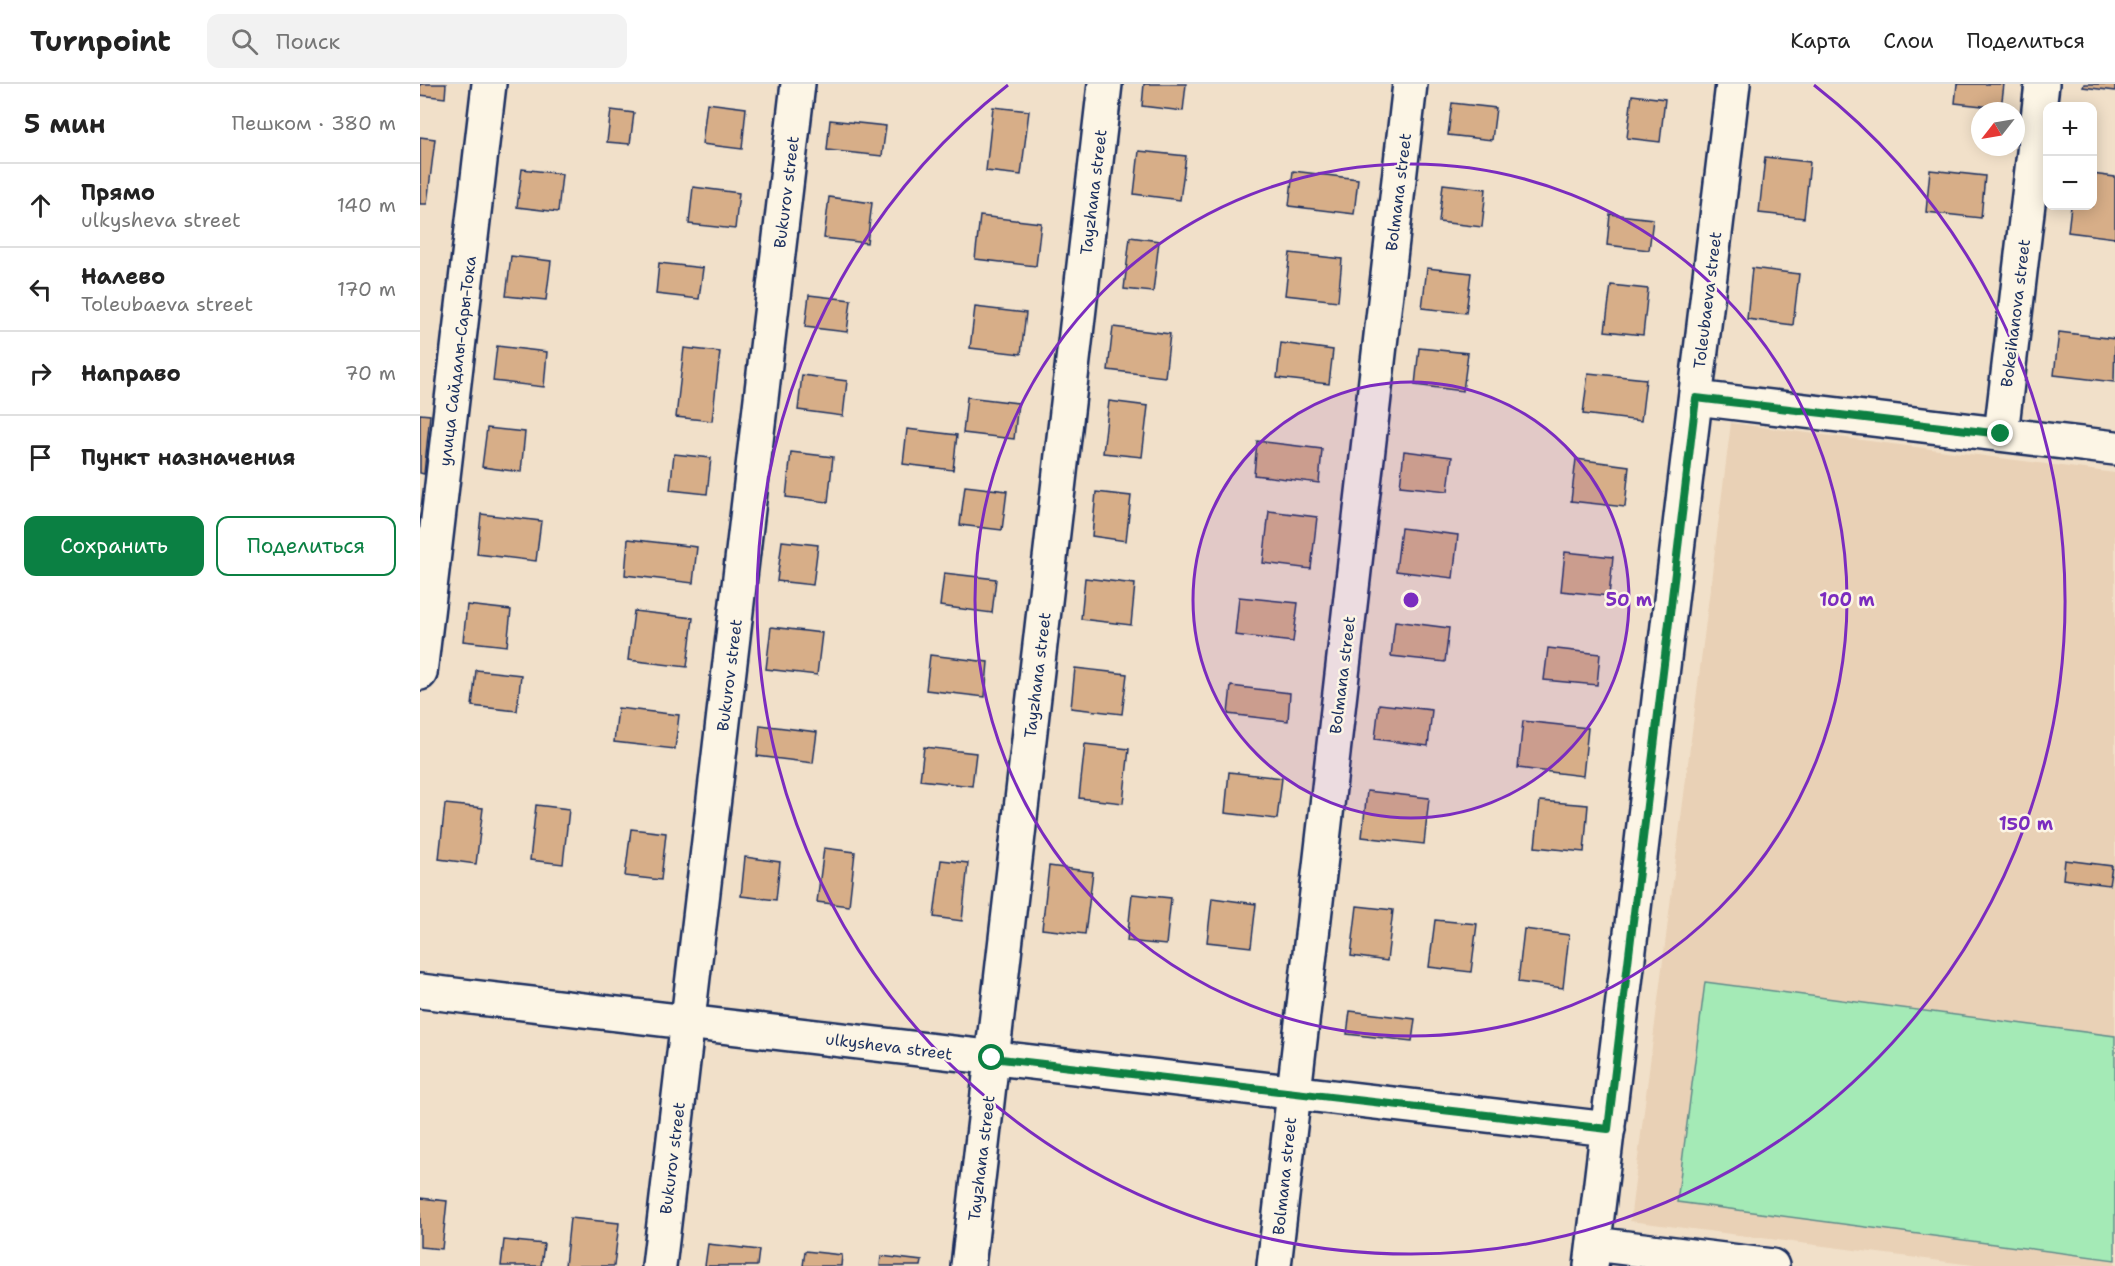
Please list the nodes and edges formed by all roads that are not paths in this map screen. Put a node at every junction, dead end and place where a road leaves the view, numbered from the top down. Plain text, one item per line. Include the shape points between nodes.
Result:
1 (489, 84) edge
2 (798, 84) edge
3 (1105, 84) edge
4 (1410, 84) edge
5 (1733, 84) edge
6 (2043, 84) edge
7 (1696, 398) junction
8 (2001, 434) junction
9 (2115, 447) edge
10 (420, 673) edge
11 (420, 991) edge
12 (688, 1022) junction
13 (992, 1058) junction
14 (1293, 1093) junction
15 (1608, 1129) junction
16 (1592, 1255) edge
17 (659, 1266) edge
18 (968, 1266) edge
19 (1274, 1266) edge
20 (1772, 1266) edge

1 - 10 street, улица Сайдалы-Сары-Тока
2 - 12 street, Bukurov street
3 - 13 street, Tayzhana street
4 - 14 street, Bolmana street
5 - 7 street, Toleubaeva street
6 - 8 street, Bokeihanova street
7 - 8 street
7 - 15 street, Toleubaeva street
8 - 9 street
11 - 12 street, ulkysheva street
12 - 13 street, ulkysheva street
12 - 17 street, Bukurov street
13 - 14 street, ulkysheva street
13 - 18 street, Tayzhana street
14 - 15 street, ulkysheva street
14 - 19 street, Bolmana street
15 - 16 street, Toleubaeva street
16 - 20 street

